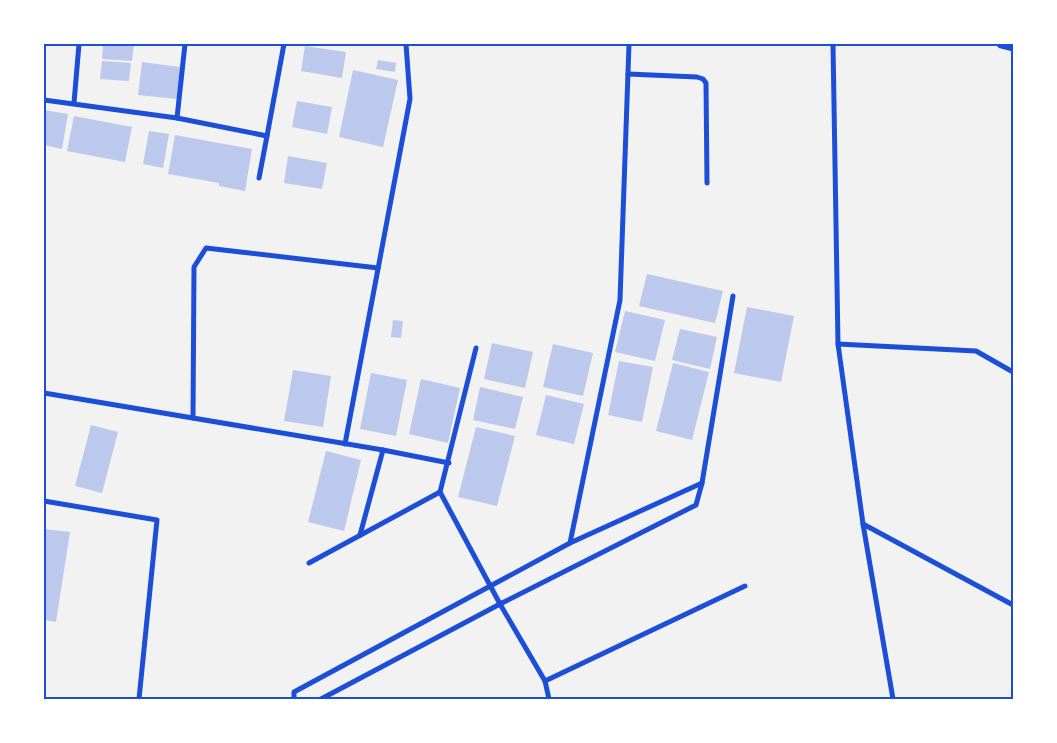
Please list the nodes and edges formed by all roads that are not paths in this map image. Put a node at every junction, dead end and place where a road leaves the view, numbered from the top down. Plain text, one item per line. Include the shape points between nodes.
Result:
1 (79, 44) edge
2 (184, 44) edge
3 (284, 44) edge
4 (406, 44) edge
5 (629, 44) edge
6 (833, 44) edge
7 (1001, 44) edge
8 (1013, 47) edge
9 (628, 74) junction
10 (44, 100) edge
11 (74, 103) junction
12 (177, 118) junction
13 (266, 136) junction
14 (259, 178) dead end
15 (707, 183) dead end
16 (378, 268) junction
17 (733, 296) dead end
18 (838, 344) junction
19 (476, 348) dead end
20 (1013, 372) edge
21 (44, 393) edge
22 (193, 418) junction
23 (345, 444) junction
24 (383, 450) junction
25 (449, 464) junction
26 (702, 483) junction
27 (440, 492) junction
28 (44, 502) edge
29 (863, 524) junction
30 (360, 536) junction
31 (570, 543) junction
32 (310, 563) dead end
33 (490, 586) junction
34 (745, 586) dead end
35 (500, 604) junction
36 (1013, 605) edge
37 (546, 681) junction
38 (139, 699) edge
39 (294, 699) edge
40 (321, 699) edge
41 (548, 699) edge
42 (893, 699) edge

1 - 11 street
2 - 12 street
3 - 13 street
4 - 16 street via 410,99
5 - 9 street
6 - 18 street
7 - 8 street
9 - 15 street via 697,77 706,83
9 - 31 street via 620,300
10 - 11 street
11 - 12 street
12 - 13 street
13 - 14 street
16 - 22 street via 206,248 194,266
16 - 23 street
17 - 26 street
18 - 20 street via 976,351
18 - 29 street
19 - 25 street
21 - 22 street
22 - 23 street
23 - 24 street
24 - 25 street
24 - 30 street
25 - 27 street
26 - 31 street
26 - 35 street via 696,505
27 - 30 street
27 - 33 street
28 - 38 street via 157,520
29 - 36 street
29 - 42 street
30 - 32 street
31 - 33 street
33 - 35 street
33 - 39 street via 294,692
34 - 37 street
35 - 37 street
35 - 40 street
37 - 41 street

